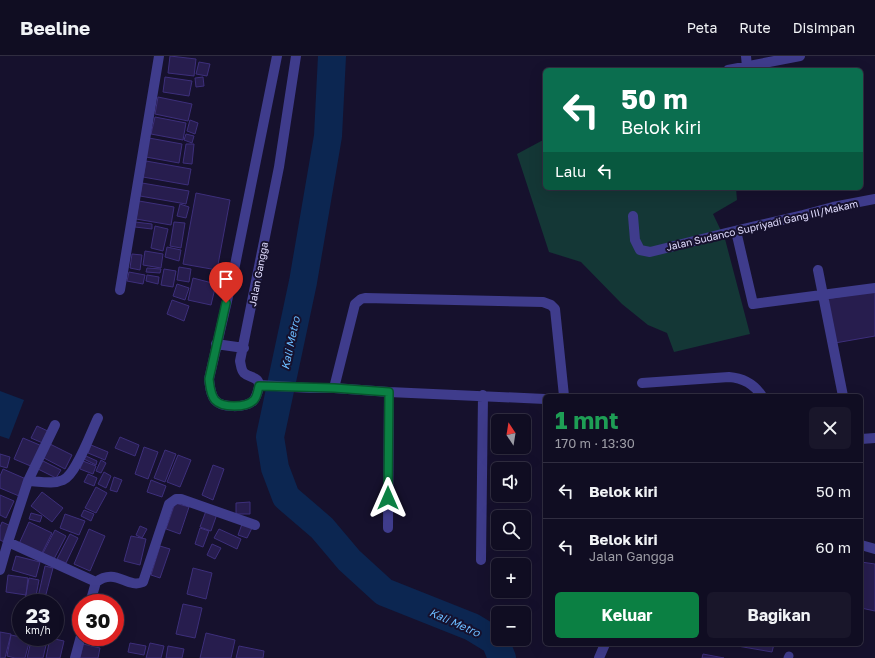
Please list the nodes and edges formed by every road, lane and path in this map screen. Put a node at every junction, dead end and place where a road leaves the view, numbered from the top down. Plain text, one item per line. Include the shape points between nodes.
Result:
1 (158, 56) edge
2 (278, 56) edge
3 (296, 56) edge
4 (746, 56) edge
5 (800, 56) edge
6 (789, 57) edge
7 (747, 67) junction
8 (741, 68) edge
9 (875, 199) edge
10 (633, 216) dead end
11 (736, 231) junction
12 (818, 270) dead end
13 (875, 288) edge
14 (120, 290) dead end
15 (823, 294) junction
16 (216, 344) junction
17 (244, 348) junction
18 (642, 383) dead end
19 (264, 386) junction
20 (334, 388) junction
21 (389, 392) junction
22 (564, 394) edge
23 (760, 394) edge
24 (843, 394) edge
25 (483, 395) junction
26 (543, 399) edge
27 (98, 418) dead end
28 (55, 425) dead end
29 (875, 438) edge
30 (863, 439) edge
31 (28, 481) junction
32 (255, 526) dead end
33 (388, 528) dead end
34 (8, 542) junction
35 (863, 546) edge
36 (875, 549) edge
37 (481, 560) dead end
38 (0, 570) edge
39 (96, 582) junction
40 (93, 594) edge
41 (78, 646) edge
42 (604, 646) edge
43 (75, 658) edge
44 (599, 658) edge

1 - 14 street
2 - 16 street via 233,275
3 - 17 street, Jalan Gangga via 279,167
4 - 7 street
5 - 6 street
6 - 7 street
7 - 8 street
9 - 11 street, Jalan Sudanco Supriyadi Gang III/Makam
10 - 11 street, Jalan Sudanco Supriyadi Gang III/Makam via 640,250 650,252
11 - 15 street via 753,304
12 - 15 street
13 - 15 street
15 - 24 street
16 - 17 street
16 - 19 street via 209,379 210,390 216,401 225,406 240,406 255,398
17 - 19 street, Jalan Gangga via 240,361 242,370
18 - 23 street via 740,378 755,387
19 - 20 street
20 - 21 street
20 - 22 street via 355,304 361,299 543,302 555,309
21 - 25 street
21 - 33 street
25 - 26 street
25 - 37 street
27 - 31 street via 70,475 58,482
28 - 31 street
29 - 30 street
31 - 34 street
32 - 39 street via 176,499 169,504 143,582 136,584 112,576
34 - 38 street
34 - 39 street
35 - 36 street
39 - 40 street
41 - 43 street
42 - 44 street

